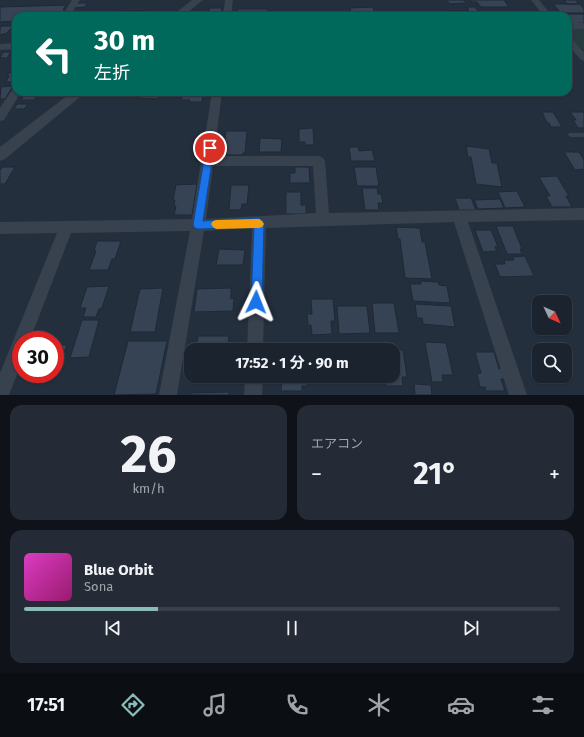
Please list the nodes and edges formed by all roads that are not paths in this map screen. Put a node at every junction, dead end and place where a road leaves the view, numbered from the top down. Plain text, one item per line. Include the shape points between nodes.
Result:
1 (76, 0) edge
2 (198, 0) edge
3 (230, 0) edge
4 (535, 0) edge
5 (68, 12) edge
6 (182, 12) edge
7 (228, 12) edge
8 (545, 12) edge
9 (572, 26) edge
10 (584, 26) edge
11 (572, 44) edge
12 (12, 46) edge
13 (0, 47) edge
14 (584, 58) edge
15 (13, 96) edge
16 (75, 96) edge
17 (216, 96) edge
18 (0, 117) edge
19 (571, 135) dead end
20 (584, 135) edge
21 (0, 155) edge
22 (208, 161) junction
23 (584, 214) edge
24 (459, 217) junction
25 (323, 219) junction
26 (259, 223) junction
27 (198, 225) junction
28 (0, 228) edge
29 (66, 228) junction
30 (25, 331) edge
31 (255, 343) edge
32 (12, 364) edge
33 (254, 383) edge
34 (0, 395) edge
35 (168, 395) edge
36 (253, 395) edge
37 (518, 395) edge

1 - 5 street
2 - 6 street
3 - 7 street
4 - 8 street
9 - 10 street
11 - 14 street
12 - 13 street
15 - 18 street
16 - 21 street
17 - 22 street
19 - 20 lane
22 - 25 street via 320,161
22 - 27 street
23 - 24 street
24 - 25 street
24 - 37 street
25 - 26 street
26 - 27 street
26 - 31 street
27 - 29 street
27 - 35 street
28 - 29 street
29 - 30 street
32 - 34 street
33 - 36 street

